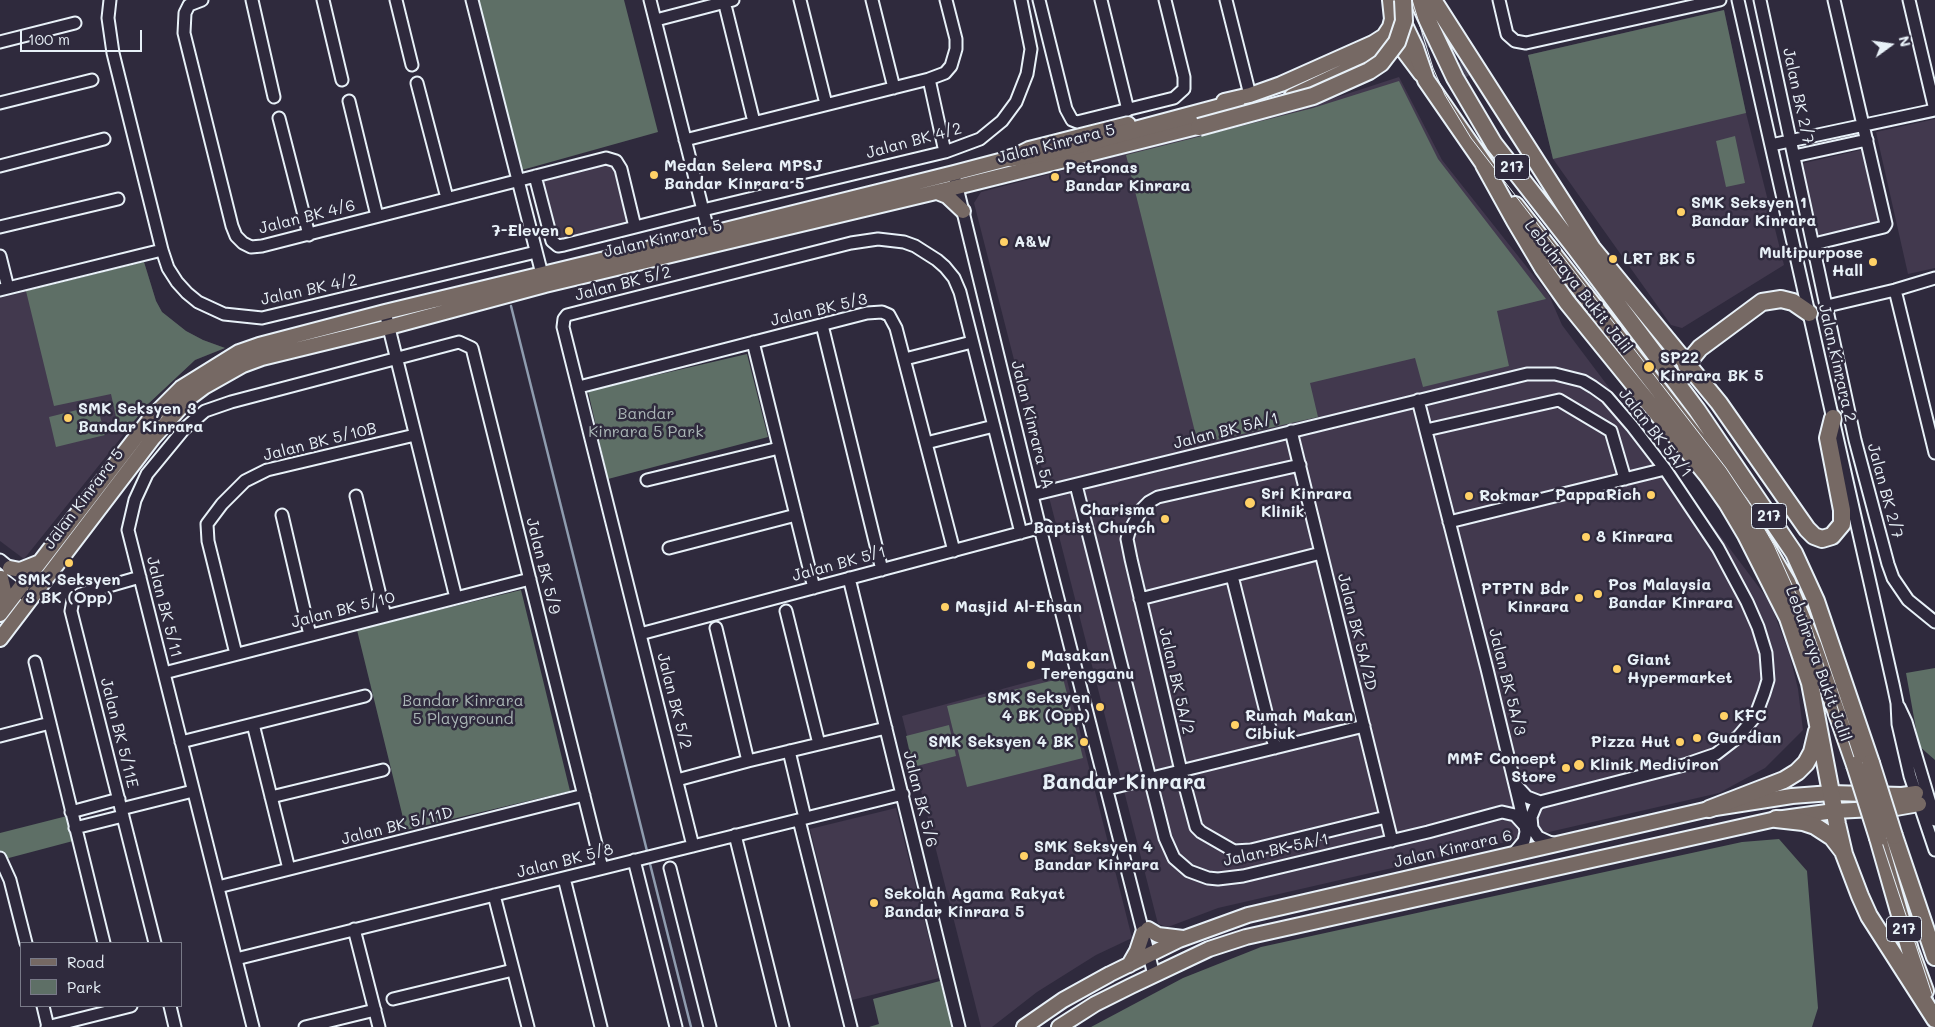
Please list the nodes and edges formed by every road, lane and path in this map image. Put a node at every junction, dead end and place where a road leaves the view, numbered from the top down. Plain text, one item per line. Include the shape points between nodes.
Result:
1 (110, 0) edge
2 (202, 0) edge
3 (252, 0) edge
4 (323, 0) edge
5 (396, 0) edge
6 (472, 0) edge
7 (650, 0) edge
8 (800, 0) edge
9 (872, 0) edge
10 (946, 0) edge
11 (1021, 0) edge
12 (1039, 0) edge
13 (1101, 0) edge
14 (1165, 0) edge
15 (1226, 0) edge
16 (1391, 0) edge
17 (1403, 0) edge
18 (1418, 0) edge
19 (1433, 0) edge
20 (1499, 0) edge
21 (1719, 0) edge
22 (1738, 0) edge
23 (1760, 0) edge
24 (1834, 0) edge
25 (1909, 0) edge
26 (730, 5) edge
27 (656, 20) junction
28 (75, 23) dead end
29 (0, 42) edge
30 (412, 65) dead end
31 (1467, 78) tunnel mouth
32 (929, 79) junction
33 (92, 80) dead end
34 (342, 80) dead end
35 (1426, 80) junction
36 (417, 83) dead end
37 (894, 88) junction
38 (1250, 95) junction
39 (274, 97) dead end
40 (349, 101) dead end
41 (0, 103) edge
42 (826, 104) junction
43 (1236, 104) dead end
44 (1128, 110) junction
45 (1935, 110) edge
46 (279, 118) dead end
47 (754, 122) junction
48 (1864, 125) junction
49 (1199, 127) junction
50 (104, 139) dead end
51 (686, 140) junction
52 (1867, 140) junction
53 (1791, 141) junction
54 (1771, 145) junction
55 (945, 152) junction
56 (1794, 156) junction
57 (1011, 158) junction
58 (1484, 165) junction
59 (0, 166) edge
60 (535, 176) junction
61 (958, 179) junction
62 (518, 180) junction
63 (978, 182) junction
64 (937, 192) junction
65 (447, 198) junction
66 (118, 199) dead end
67 (964, 206) junction
68 (703, 210) junction
69 (377, 216) junction
70 (0, 227) edge
71 (635, 227) junction
72 (309, 235) junction
73 (710, 240) junction
74 (1814, 244) junction
75 (1576, 249) junction
76 (162, 250) junction
77 (536, 252) junction
78 (0, 256) edge
79 (1935, 278) edge
80 (543, 280) junction
81 (4, 289) edge
82 (1895, 290) junction
83 (1827, 306) junction
84 (385, 312) junction
85 (1809, 313) junction
86 (822, 325) junction
87 (389, 327) junction
88 (753, 342) junction
89 (972, 342) junction
90 (396, 358) junction
91 (905, 359) junction
92 (1686, 365) junction
93 (579, 387) junction
94 (1418, 400) junction
95 (1832, 418) junction
96 (994, 426) junction
97 (1426, 430) junction
98 (1291, 431) junction
99 (415, 435) junction
100 (1855, 440) junction
101 (926, 443) junction
102 (1838, 443) junction
103 (779, 448) junction
104 (1935, 453) edge
105 (1762, 464) junction
106 (1300, 465) junction
107 (1665, 470) junction
108 (1625, 479) junction
109 (647, 480) dead end
110 (1076, 485) junction
111 (1035, 495) junction
112 (356, 496) dead end
113 (1728, 503) junction
114 (282, 515) dead end
115 (796, 515) junction
116 (1449, 522) junction
117 (1043, 527) junction
118 (1021, 533) junction
119 (669, 548) dead end
120 (954, 550) junction
121 (1794, 552) junction
122 (1321, 553) junction
123 (42, 562) junction
124 (1776, 564) junction
125 (882, 570) junction
126 (3, 571) edge
127 (1232, 576) junction
128 (140, 577) junction
129 (849, 578) junction
130 (530, 579) junction
131 (814, 588) junction
132 (28, 591) junction
133 (456, 598) junction
134 (1140, 599) junction
135 (786, 611) dead end
136 (1, 613) edge
137 (385, 616) junction
138 (1935, 622) edge
139 (716, 628) dead end
140 (640, 634) junction
141 (310, 635) junction
142 (0, 639) edge
143 (236, 654) junction
144 (35, 662) dead end
145 (164, 673) junction
146 (365, 696) dead end
147 (1818, 722) junction
148 (50, 723) junction
149 (253, 724) junction
150 (1364, 726) junction
151 (886, 728) junction
152 (0, 736) edge
153 (181, 742) junction
154 (819, 744) junction
155 (1275, 748) junction
156 (789, 751) junction
157 (748, 761) junction
158 (1863, 764) junction
159 (383, 770) dead end
160 (1181, 771) junction
161 (1150, 778) junction
162 (677, 780) junction
163 (1515, 785) junction
164 (1110, 788) junction
165 (193, 791) junction
166 (1831, 793) junction
167 (903, 794) junction
168 (584, 795) junction
169 (271, 797) junction
170 (1927, 797) edge
171 (1540, 802) junction
172 (121, 808) junction
173 (1709, 809) junction
174 (1834, 811) junction
175 (1502, 812) junction
176 (1386, 817) junction
177 (73, 819) junction
178 (802, 819) junction
179 (1776, 820) junction
180 (1935, 820) edge
181 (1525, 826) junction
182 (735, 835) junction
183 (1886, 837) junction
184 (1392, 841) junction
185 (1556, 844) junction
186 (693, 846) junction
187 (1935, 850) edge
188 (1514, 853) junction
189 (1844, 854) junction
190 (0, 858) edge
191 (640, 859) junction
192 (602, 868) junction
193 (670, 868) dead end
194 (289, 870) junction
195 (564, 878) junction
196 (218, 888) junction
197 (494, 895) junction
198 (354, 929) junction
199 (1146, 931) junction
200 (1184, 938) junction
201 (26, 942) edge
202 (104, 942) edge
203 (154, 942) edge
204 (1151, 954) junction
205 (1935, 957) edge
206 (236, 958) junction
207 (1129, 965) junction
208 (513, 970) junction
209 (1156, 974) junction
210 (393, 999) dead end
211 (43, 1007) edge
212 (124, 1007) edge
213 (170, 1007) edge
214 (374, 1010) junction
215 (1935, 1019) edge
216 (48, 1027) edge
217 (175, 1027) edge
218 (253, 1027) edge
219 (305, 1027) edge
220 (379, 1027) edge
221 (528, 1027) edge
222 (602, 1027) edge
223 (676, 1027) edge
224 (710, 1027) edge
225 (783, 1027) edge
226 (851, 1027) edge
227 (959, 1027) edge
228 (1024, 1027) edge
229 (1059, 1027) edge

1 - 76 street, Jalan BK 4/2 via 108,18 113,52
2 - 72 street, Jalan BK 4/6 via 190,5 184,13 184,33 236,236 243,244 257,247
3 - 39 street
4 - 34 street
5 - 30 street
6 - 62 street
7 - 27 street
8 - 42 street
9 - 37 street
10 - 32 street via 956,39 955,58 945,73
11 - 55 street, Jalan BK 4/2 via 1031,49 1027,74 1016,102 1002,122 980,139
12 - 44 street via 1066,109 1072,120 1082,122
13 - 44 street
14 - 44 street via 1184,77 1184,89 1174,98
15 - 38 street
16 - 35 highway, Lebuhraya Bukit Jalil / 217 via 1415,48
16 - 38 main road, Jalan Kinrara 5 via 1392,19 1384,36 1311,71
17 - 49 highway, bridge via 1404,21 1397,42 1369,71 1313,96
18 - 75 highway, Lebuhraya Bukit Jalil / 217 via 1455,78 1494,144
19 - 92 highway via 1592,248
20 - 21 street via 1507,34 1515,41 1526,43
22 - 54 street, Jalan Kinrara 2
23 - 53 street, Jalan BK 2/7
24 - 48 street
25 - 45 street
26 - 27 street
26 - 47 street
27 - 51 street
28 - 29 street
31 - 75 highway via 1529,177 1570,234
32 - 37 street
32 - 55 street
33 - 41 street
35 - 49 main road, Jalan Kinrara 5 via 1404,50 1393,48 1285,99
35 - 58 highway, Lebuhraya Bukit Jalil / 217
36 - 65 street
37 - 42 street
38 - 57 main road, Jalan Kinrara 5 via 1029,148
40 - 69 street
42 - 47 street
43 - 57 highway via 1059,150
45 - 48 street
46 - 72 street
47 - 51 street
48 - 52 street
48 - 53 street
49 - 63 main road, Jalan Kinrara 5
50 - 59 street
51 - 68 street
52 - 56 street
52 - 74 street via 1886,224
53 - 54 street
53 - 56 street, Jalan BK 2/7
54 - 85 street, Jalan Kinrara 2
55 - 68 street, Jalan BK 4/2
56 - 74 street, Jalan BK 2/7
57 - 61 main road, Jalan Kinrara 5
58 - 113 highway via 1514,221 1567,302
58 - 124 highway, Lebuhraya Bukit Jalil / 217 via 1718,467
60 - 62 street, Jalan BK 4/6
60 - 71 street, Jalan BK 4/6 via 606,158 616,161
60 - 71 street, Jalan BK 4/2 via 554,244 564,246
61 - 63 main road, Jalan Kinrara 5
61 - 64 main road, Jalan Kinrara 5
61 - 67 street, Jalan Kinrara 5A
61 - 73 main road, Jalan Kinrara 5
62 - 65 street, Jalan BK 4/6
62 - 77 street
63 - 67 main road via 972,187
64 - 67 main road
64 - 73 main road, Jalan Kinrara 5
65 - 69 street, Jalan BK 4/6
66 - 70 street
67 - 111 street, Jalan Kinrara 5A
68 - 71 street, Jalan BK 4/2
68 - 73 street
69 - 72 street, Jalan BK 4/6
73 - 80 main road, Jalan Kinrara 5
74 - 83 street, Jalan BK 2/7
75 - 121 highway, Lebuhraya Bukit Jalil / 217 via 1698,410
76 - 77 street, Jalan BK 4/2 via 177,282 198,302 224,314 262,318
76 - 81 street
77 - 80 street
78 - 81 street
79 - 82 street
80 - 84 main road, Jalan Kinrara 5
80 - 87 main road, Jalan Kinrara 5
82 - 83 street
82 - 104 street
83 - 100 street, Jalan BK 2/7
84 - 87 street
84 - 123 main road, Jalan Kinrara 5 via 259,344 239,352 181,388 150,419
85 - 92 highway via 1782,299 1762,302 1700,348
85 - 95 street, Jalan Kinrara 2
86 - 88 street, Jalan BK 5/3
86 - 91 street, Jalan BK 5/3 via 882,312 893,322
86 - 125 street
87 - 90 street
87 - 132 main road, Jalan Kinrara 5 via 262,358 204,387 188,399 153,438
88 - 93 street, Jalan BK 5/3
88 - 103 street
89 - 91 street
89 - 93 street, Jalan BK 5/2 via 960,292 945,267 915,246 878,239 851,243 567,315 564,327
89 - 96 street, Jalan BK 5/2
90 - 99 street
90 - 128 street, Jalan BK 5/11 via 205,411 184,429 147,474 135,500 128,530
90 - 130 street, Jalan BK 5/9 via 458,342 472,348
91 - 101 street, Jalan BK 5/3
92 - 105 highway via 1719,403
93 - 140 street, Jalan BK 5/2
94 - 97 street, Jalan BK 5A/3
94 - 98 street, Jalan BK 5A/1
94 - 107 street, Jalan BK 5A/1 via 1527,374 1542,372 1570,377 1583,381 1607,397
95 - 102 street, Jalan Kinrara 2
95 - 105 highway via 1828,438 1842,524 1832,536 1822,539 1807,529
96 - 101 street
96 - 118 street, Jalan BK 5/2
97 - 108 street via 1559,400 1611,431
97 - 116 street, Jalan BK 5A/3
98 - 106 street, Jalan BK 5A/2D
98 - 110 street, Jalan BK 5A/1
99 - 133 street
99 - 143 street, Jalan BK 5/10B via 267,470 245,481 222,504 207,524 208,541
100 - 102 street
100 - 138 street, Jalan BK 2/7 via 1894,578 1908,600
101 - 120 street, Jalan BK 5/3
102 - 170 street, Jalan Kinrara 2 via 1897,703 1898,724
103 - 109 street
103 - 115 street
105 - 121 highway via 1775,511
106 - 122 street, Jalan BK 5A/2D
106 - 134 street, Jalan BK 5A/2 via 1169,494 1149,502 1127,539
107 - 108 street
107 - 171 street, Jalan BK 5A/1 via 1718,548 1758,627 1766,652 1768,680 1755,717 1726,748 1716,754
108 - 116 street
110 - 111 street, Jalan BK 5A/1
110 - 161 street, Jalan BK 5A/1
111 - 117 street, Jalan Kinrara 5A
112 - 137 street
113 - 124 highway
113 - 147 highway via 1788,618 1810,683
114 - 141 street
115 - 119 street
115 - 131 street
116 - 163 street, Jalan BK 5A/3
117 - 118 street, Jalan BK 5/1
117 - 164 street, Jalan Kinrara 5A
118 - 120 street, Jalan BK 5/1
120 - 125 street, Jalan BK 5/1
121 - 158 highway, Lebuhraya Bukit Jalil / 217 via 1816,601
122 - 127 street
122 - 150 street, Jalan BK 5A/2D
123 - 126 main road via 24,569
123 - 132 main road, Jalan Kinrara 5
124 - 158 highway, Lebuhraya Bukit Jalil / 217 via 1787,582
125 - 129 street, Jalan BK 5/1
126 - 132 street
126 - 136 main road via 5,595
127 - 134 street
127 - 155 street
128 - 145 street, Jalan BK 5/11
128 - 172 street, Jalan BK 5/11E via 81,594 73,600 71,611
129 - 131 street, Jalan BK 5/1
129 - 151 street, Jalan BK 5/6
130 - 133 street, Jalan BK 5/10
130 - 168 street, Jalan BK 5/9
131 - 140 street, Jalan BK 5/1
132 - 136 main road, Jalan Kinrara 5
132 - 142 main road, Jalan Kinrara 5
133 - 137 street, Jalan BK 5/10
134 - 160 street, Jalan BK 5A/2
135 - 154 street
137 - 141 street, Jalan BK 5/10
139 - 157 street
140 - 162 street, Jalan BK 5/2
141 - 143 street, Jalan BK 5/10
143 - 145 street, Jalan BK 5/10
144 - 148 street
145 - 153 street, Jalan BK 5/11
146 - 149 street
147 - 166 highway
147 - 173 highway via 1812,752 1797,772
148 - 152 street
148 - 177 street
149 - 153 street
149 - 169 street
150 - 155 street
150 - 176 street, Jalan BK 5A/2D
151 - 154 street
151 - 167 street, Jalan BK 5/6
153 - 165 street, Jalan BK 5/11
154 - 156 street
155 - 160 street
156 - 157 street
156 - 178 street
157 - 162 street
158 - 183 highway, Lebuhraya Bukit Jalil / 217, bridge
159 - 169 street
160 - 161 street
160 - 176 street, Jalan BK 5A/2 via 1196,827 1234,851 1259,848
161 - 164 street
161 - 184 street, Jalan BK 5A/1 via 1168,848 1189,871 1208,878 1243,876
162 - 186 street, Jalan BK 5/2
163 - 171 street
163 - 175 street via 1512,800
163 - 181 street, Jalan BK 5A/3
164 - 199 street, Jalan Kinrara 5A
165 - 172 street
165 - 196 street, Jalan BK 5/11
166 - 170 main road, Jalan Kinrara 6
166 - 173 main road, Jalan Kinrara 6
166 - 174 highway
167 - 178 street, Jalan BK 5/8
167 - 227 street, Jalan BK 5/6
168 - 192 street, Jalan BK 5/9
168 - 194 street, Jalan BK 5/11D
169 - 194 street
170 - 174 main road via 1896,808
170 - 180 street
170 - 187 street
171 - 185 street via 1532,812 1532,828 1538,836
172 - 177 street
172 - 177 street
172 - 203 street, Jalan BK 5/11E
173 - 185 main road, Jalan Kinrara 6
174 - 179 main road
174 - 189 highway
175 - 181 street via 1515,815
175 - 184 street, Jalan BK 5A/1
176 - 184 street, Jalan BK 5A/2D
177 - 202 street
178 - 182 street, Jalan BK 5/8
178 - 226 street
179 - 189 highway via 1816,826 1832,837
179 - 209 main road via 1246,937
181 - 188 street, Jalan BK 5A/3 via 1524,842
182 - 186 street, Jalan BK 5/8
182 - 225 street
183 - 205 highway, Lebuhraya Bukit Jalil / 217
183 - 215 highway, Lebuhraya Bukit Jalil / 217 via 1910,950
185 - 188 main road, Jalan Kinrara 6
186 - 191 street, Jalan BK 5/8
188 - 200 main road, Jalan Kinrara 6 via 1248,915
189 - 215 highway via 1869,916
190 - 201 street via 10,880
191 - 192 street, Jalan BK 5/8
191 - 223 street
192 - 195 street, Jalan BK 5/8
193 - 224 street
194 - 196 street, Jalan BK 5/11D
195 - 197 street, Jalan BK 5/8
195 - 222 street
196 - 206 street, Jalan BK 5/11
197 - 198 street, Jalan BK 5/8
197 - 208 street
198 - 206 street, Jalan BK 5/8
198 - 214 street
199 - 200 main road via 1158,936
199 - 204 street, Jalan Kinrara 5A
199 - 207 main road
200 - 204 main road, Jalan Kinrara 6
204 - 207 main road, Jalan Kinrara 6
204 - 209 street, Jalan Kinrara 5A
206 - 218 street, Jalan BK 5/11
207 - 228 main road, Jalan Kinrara 6 via 1063,1000
208 - 210 street
208 - 221 street
209 - 229 main road via 1095,1004
211 - 216 street
212 - 216 street
213 - 217 street
214 - 219 street
214 - 220 street

